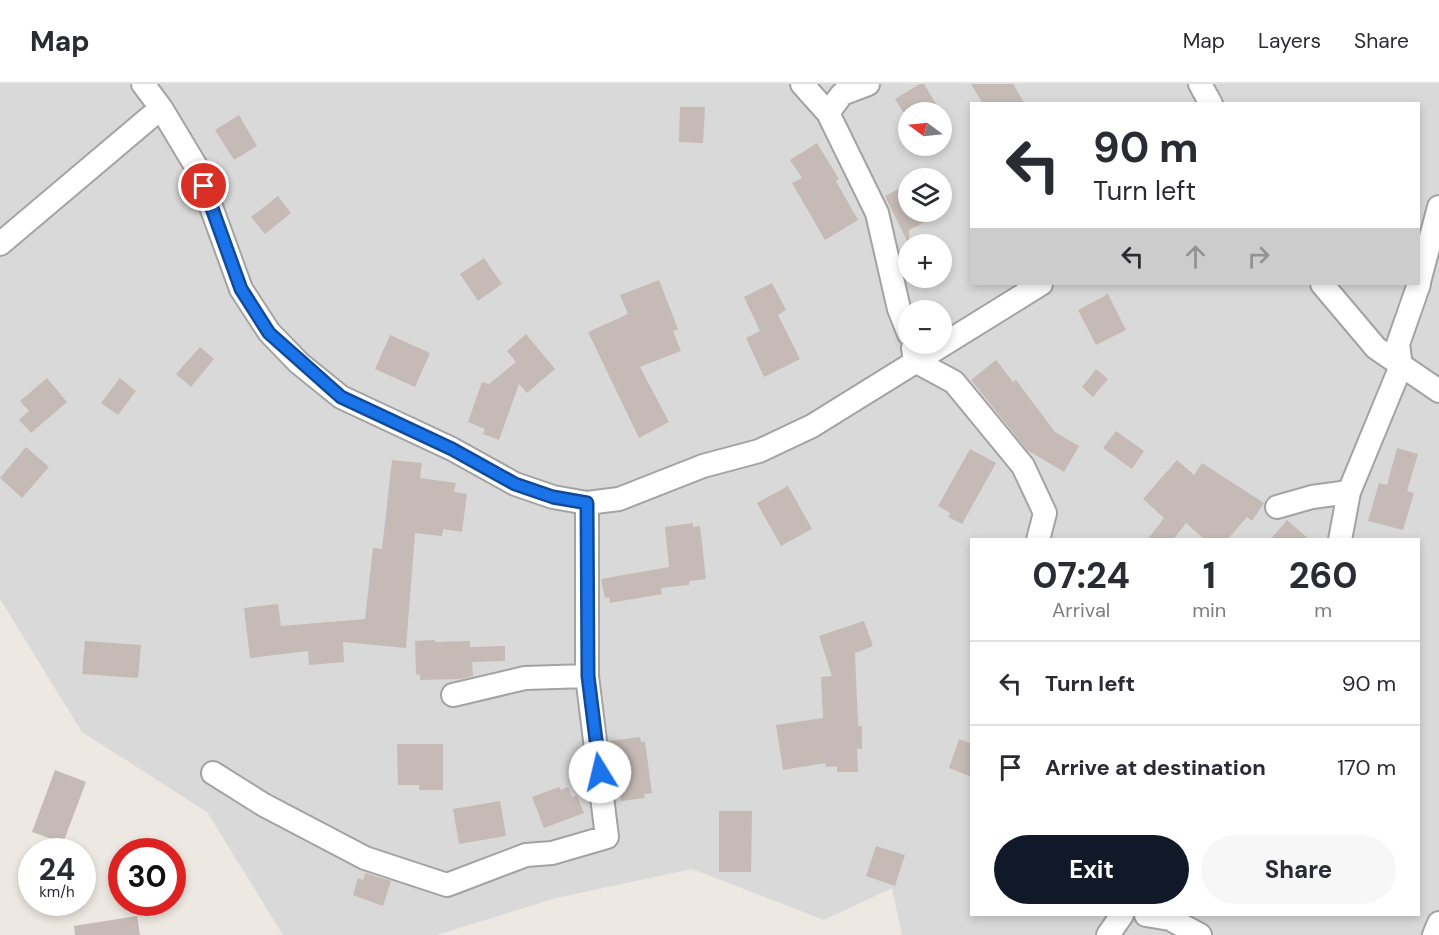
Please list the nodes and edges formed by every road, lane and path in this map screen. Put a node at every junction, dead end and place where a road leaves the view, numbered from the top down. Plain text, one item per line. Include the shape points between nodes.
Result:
1 (143, 84) edge
2 (802, 84) edge
3 (868, 84) edge
4 (1200, 84) edge
5 (1210, 102) edge
6 (161, 108) junction
7 (828, 113) junction
8 (1439, 207) edge
9 (0, 244) edge
10 (1420, 279) edge
11 (1039, 285) edge
12 (1323, 285) edge
13 (1418, 285) edge
14 (898, 305) edge
15 (952, 332) edge
16 (911, 354) edge
17 (917, 354) edge
18 (1401, 366) junction
19 (1439, 391) edge
20 (1349, 492) junction
21 (587, 503) junction
22 (1277, 507) dead end
23 (1039, 538) edge
24 (1340, 538) edge
25 (588, 676) junction
26 (453, 695) dead end
27 (213, 773) dead end
28 (1121, 916) edge
29 (1151, 916) edge
30 (1108, 935) edge
31 (1200, 935) edge

1 - 6 street
2 - 7 street
3 - 7 street via 842,94
4 - 5 street
6 - 9 street
6 - 21 street via 197,168 241,289 269,333 299,363 341,397 452,449 515,484
7 - 14 street via 877,213
8 - 10 street
11 - 15 street
12 - 18 street via 1376,348
13 - 18 street via 1398,344
16 - 21 street via 812,426 759,451 703,466 620,499
17 - 23 street via 954,382 1023,466 1045,513
18 - 19 street
18 - 20 street
20 - 22 street
20 - 24 street
21 - 25 street
25 - 26 street via 525,678
25 - 27 street via 607,837 552,854 526,855 447,885 365,858 264,805
28 - 30 street
29 - 31 street via 1170,920

